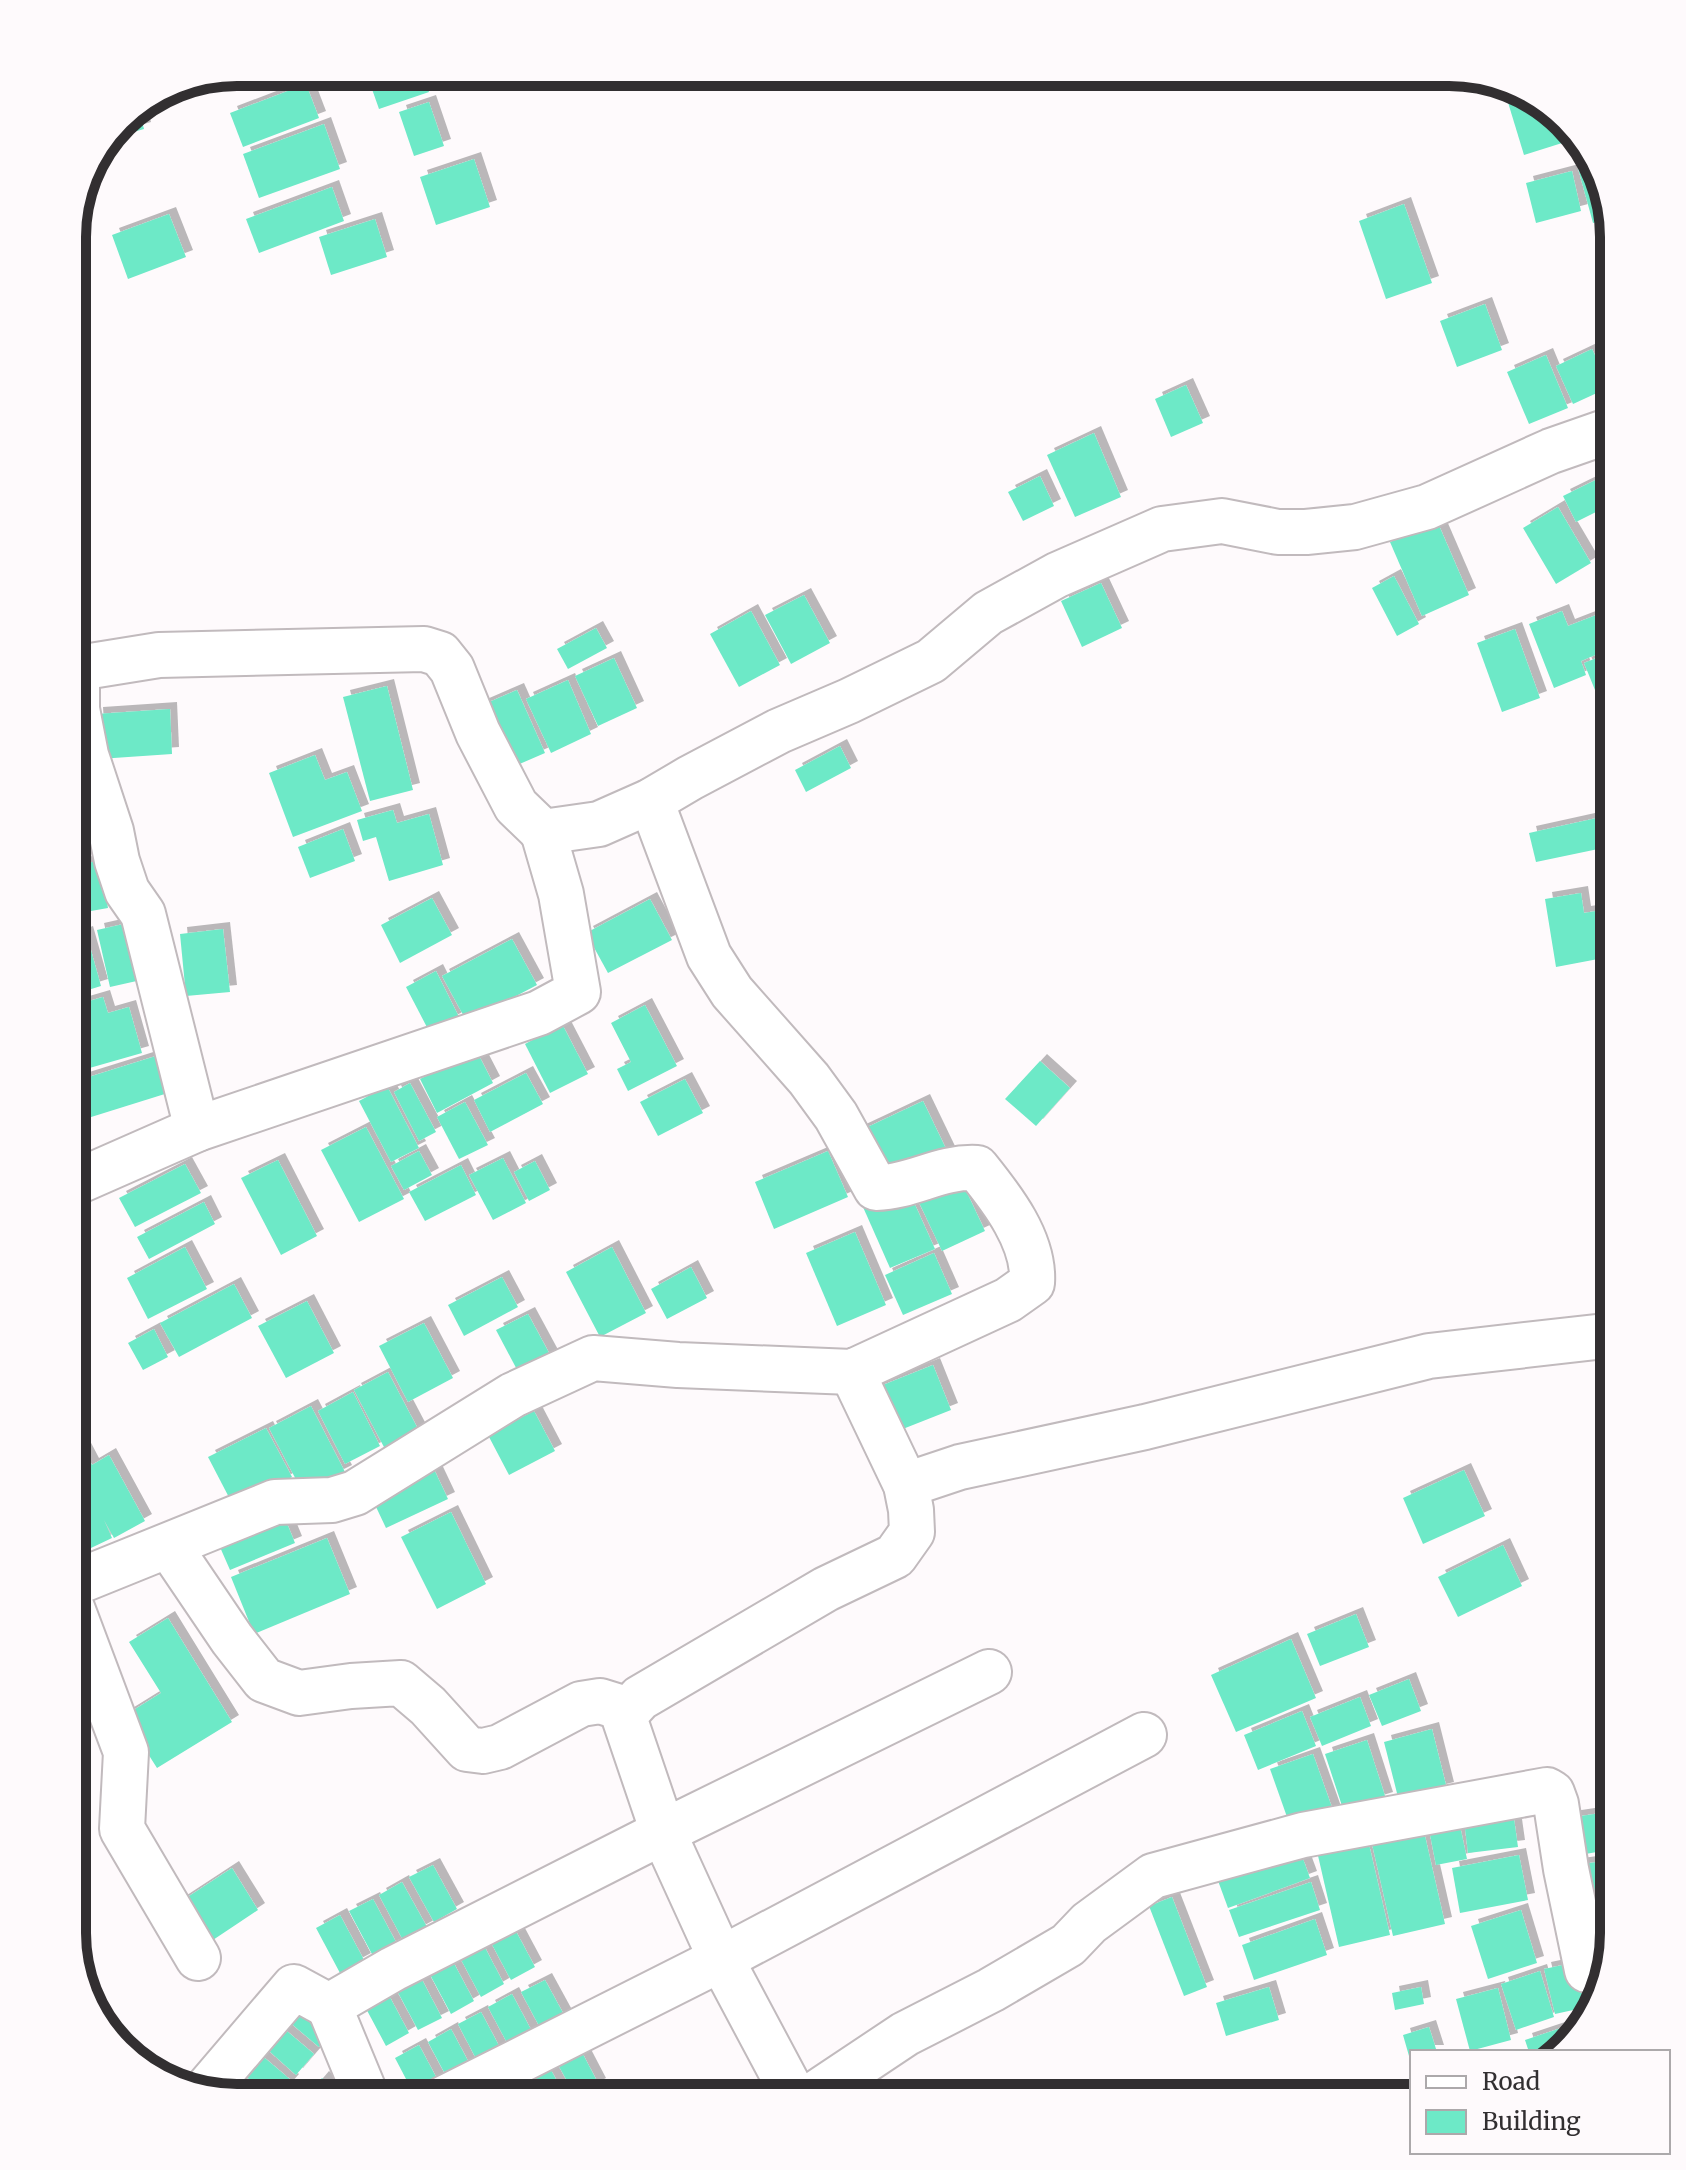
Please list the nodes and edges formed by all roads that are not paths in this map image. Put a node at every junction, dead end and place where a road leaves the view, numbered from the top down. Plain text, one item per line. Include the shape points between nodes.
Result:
1 (1600, 434) edge
2 (86, 667) edge
3 (86, 755) edge
4 (651, 801) junction
5 (543, 832) junction
6 (197, 1129) junction
7 (86, 1178) edge
8 (1600, 1337) edge
9 (852, 1372) junction
10 (906, 1485) junction
11 (169, 1546) junction
12 (86, 1579) edge
13 (86, 1645) edge
14 (989, 1672) dead end
15 (629, 1710) junction
16 (1144, 1735) dead end
17 (663, 1832) junction
18 (198, 1958) dead end
19 (721, 1959) junction
20 (1587, 1970) dead end
21 (329, 2006) junction
22 (213, 2082) edge
23 (361, 2084) edge
24 (473, 2084) edge
25 (788, 2084) edge
26 (830, 2084) edge

1 - 4 street via 1427,507 1355,527 1278,532 1222,521 1162,529 1057,575 988,613 931,661 779,731
2 - 5 street via 159,655 424,649 440,654 452,669 516,806
3 - 6 street via 127,891 143,914
4 - 5 street via 599,824
4 - 9 street via 709,956 732,992 836,1116 876,1188 960,1167 977,1168 1002,1199 1030,1252 1032,1283 1008,1300
5 - 6 street via 561,894 578,992 539,1013
6 - 7 street
8 - 10 street via 1429,1356 960,1467
9 - 10 street
9 - 11 street via 593,1358 513,1395 355,1493 332,1500 275,1502
10 - 15 street via 912,1532 895,1556 826,1589 640,1698
11 - 12 street
11 - 15 street via 264,1680 287,1689 299,1693 401,1683 467,1749 483,1751 581,1704 600,1701
13 - 18 street via 126,1752 122,1829
14 - 17 street
15 - 17 street via 625,1720
16 - 19 street
17 - 19 street
17 - 21 street
19 - 24 street
19 - 25 street
20 - 26 street via 1556,1804 1547,1790 1303,1835 1153,1876 1068,1945 905,2034
21 - 22 street via 294,1987
21 - 23 street

